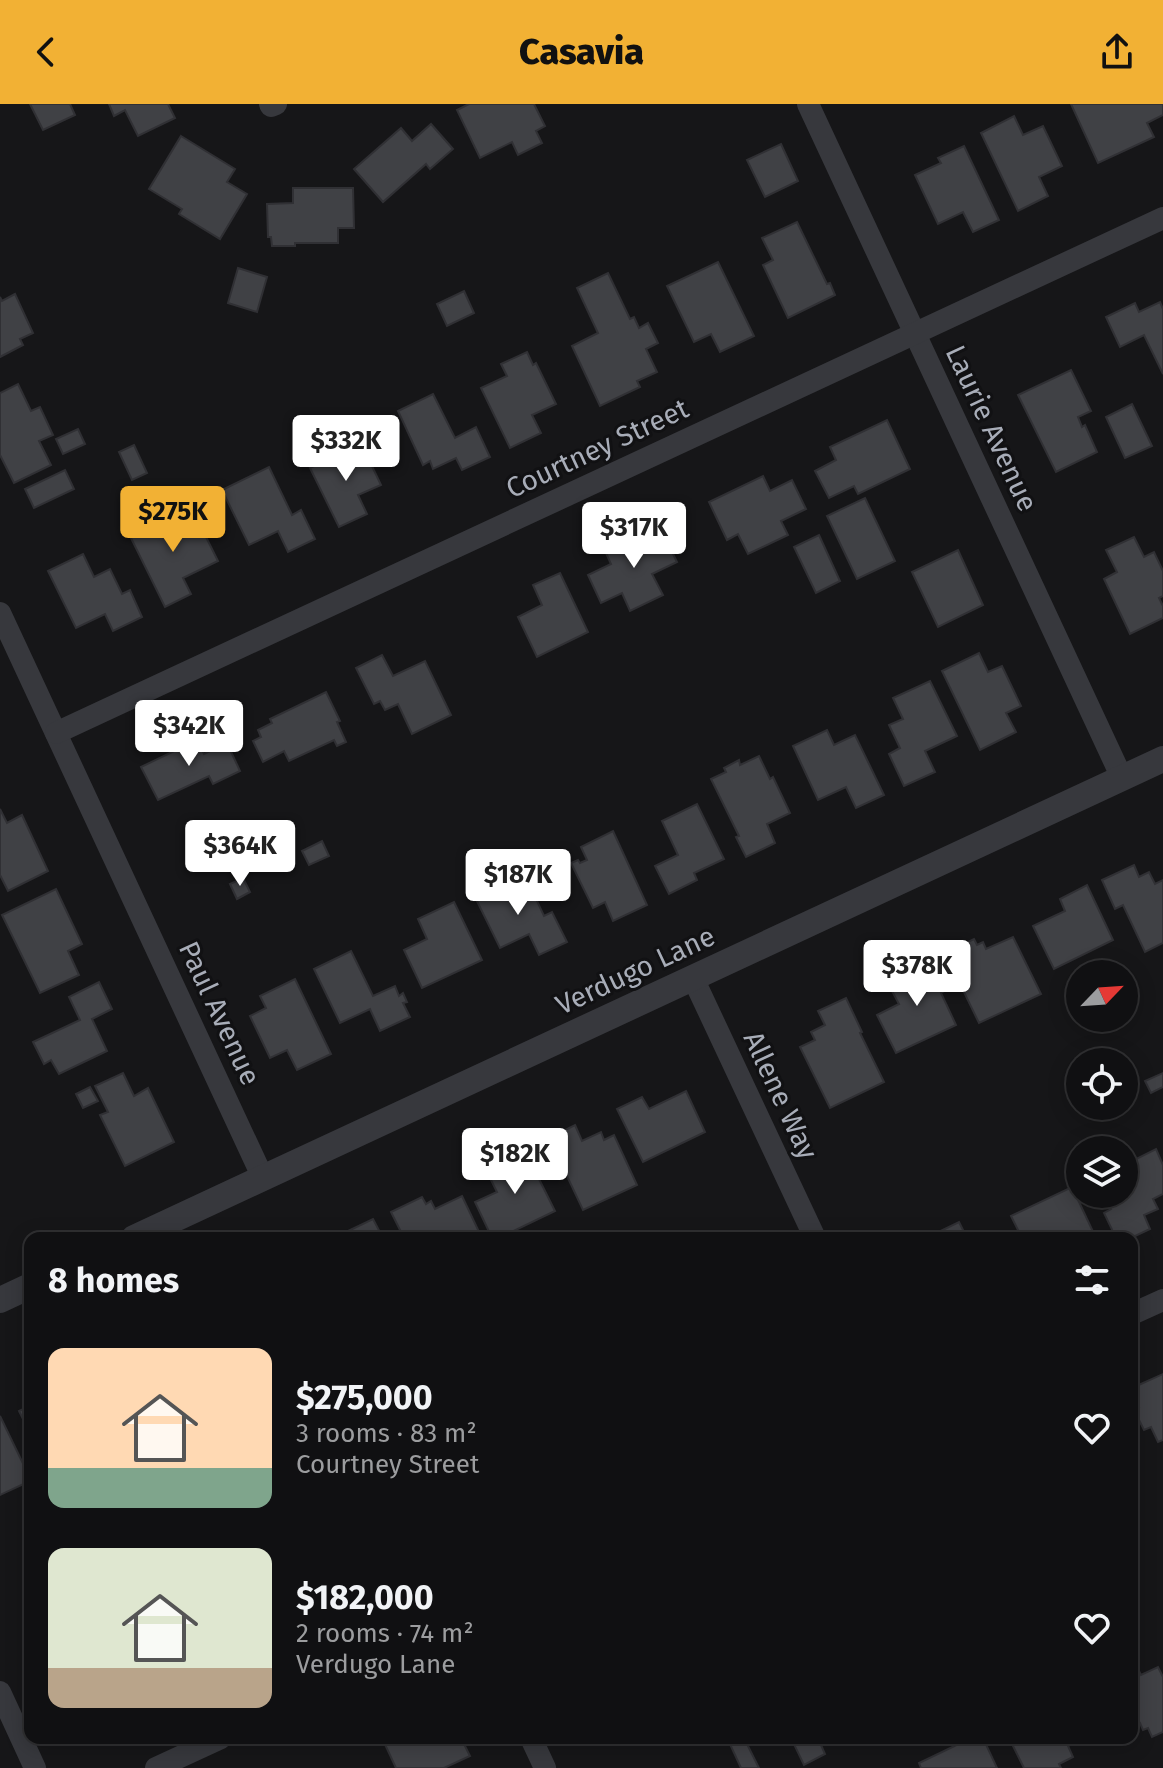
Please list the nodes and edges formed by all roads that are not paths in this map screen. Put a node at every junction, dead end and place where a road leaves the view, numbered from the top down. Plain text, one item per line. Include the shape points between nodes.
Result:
1 (808, 104) edge
2 (1163, 218) edge
3 (915, 333) junction
4 (0, 613) edge
5 (56, 733) junction
6 (1163, 759) edge
7 (1122, 778) junction
8 (693, 978) junction
9 (263, 1178) junction
10 (147, 1232) edge
11 (812, 1232) edge
12 (24, 1289) edge
13 (0, 1300) edge
14 (1163, 1300) edge
15 (1138, 1311) edge
16 (0, 1692) edge
17 (208, 1744) edge
18 (534, 1744) edge
19 (35, 1768) edge
20 (156, 1768) edge
21 (545, 1768) edge

1 - 3 street, Laurie Avenue
2 - 3 street, Courtney Street
3 - 5 street, Courtney Street
3 - 7 street, Laurie Avenue
4 - 5 street, Paul Avenue
5 - 9 street, Paul Avenue
6 - 7 street, Verdugo Lane
7 - 8 street, Verdugo Lane
8 - 9 street, Verdugo Lane
8 - 11 street, Allene Way
9 - 10 street, Verdugo Lane
12 - 13 street
14 - 15 street
16 - 19 street
17 - 20 street
18 - 21 street

